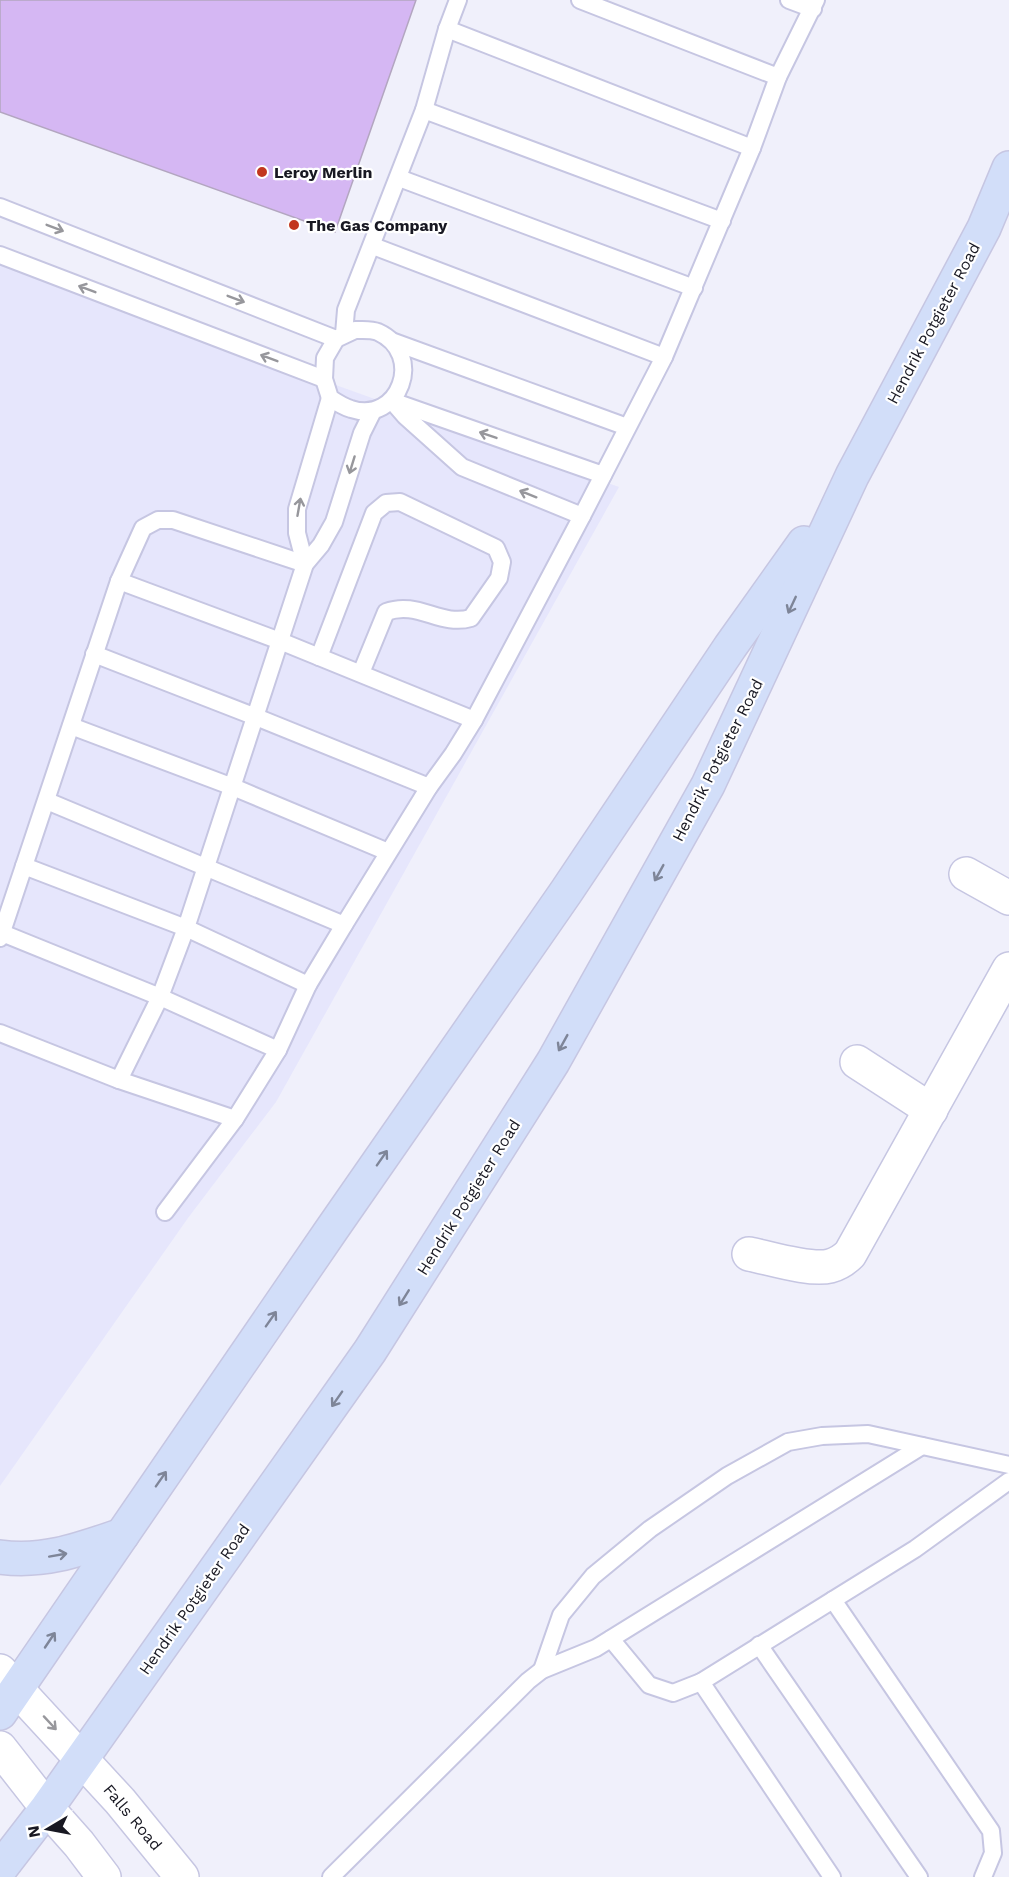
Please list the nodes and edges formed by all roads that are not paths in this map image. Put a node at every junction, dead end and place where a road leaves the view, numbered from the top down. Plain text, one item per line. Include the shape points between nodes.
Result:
1 (458, 0) edge
2 (580, 0) edge
3 (789, 0) edge
4 (815, 4) edge
5 (447, 29) junction
6 (778, 77) junction
7 (424, 110) junction
8 (752, 148) junction
9 (1009, 168) edge
10 (399, 178) junction
11 (0, 207) edge
12 (722, 221) junction
13 (373, 246) junction
14 (0, 255) edge
15 (694, 288) junction
16 (340, 336) junction
17 (393, 342) junction
18 (664, 357) junction
19 (324, 379) junction
20 (330, 398) junction
21 (392, 400) junction
22 (373, 411) junction
23 (627, 427) junction
24 (603, 475) junction
25 (852, 476) junction
26 (582, 516) junction
27 (305, 564) junction
28 (119, 581) junction
29 (280, 642) junction
30 (94, 654) junction
31 (319, 657) junction
32 (361, 673) junction
33 (256, 717) junction
34 (474, 720) junction
35 (70, 726) junction
36 (233, 787) junction
37 (429, 787) junction
38 (46, 801) junction
39 (388, 852) junction
40 (24, 866) junction
41 (207, 867) junction
42 (966, 874) dead end
43 (1009, 898) edge
44 (344, 925) junction
45 (186, 928) junction
46 (1, 935) edge
47 (1009, 969) edge
48 (308, 985) junction
49 (160, 997) junction
50 (0, 1033) edge
51 (278, 1050) junction
52 (857, 1062) dead end
53 (119, 1080) junction
54 (931, 1110) junction
55 (235, 1119) junction
56 (165, 1212) dead end
57 (749, 1254) dead end
58 (922, 1446) junction
59 (1009, 1465) edge
60 (1009, 1481) edge
61 (122, 1535) junction
62 (0, 1557) edge
63 (833, 1600) junction
64 (611, 1639) junction
65 (759, 1645) junction
66 (542, 1670) junction
67 (701, 1682) junction
68 (6, 1691) edge
69 (0, 1748) edge
70 (82, 1758) junction
71 (47, 1808) junction
72 (0, 1869) edge
73 (104, 1877) edge
74 (182, 1877) edge
75 (331, 1877) edge
76 (832, 1877) edge
77 (919, 1877) edge
78 (983, 1877) edge

1 - 5 lane
2 - 6 lane
3 - 4 lane
4 - 6 lane
5 - 7 lane
5 - 8 lane
6 - 8 lane
7 - 10 lane
7 - 12 lane
8 - 12 lane
9 - 25 main road, Hendrik Potgieter Road via 984,228
10 - 13 lane
10 - 15 lane
11 -> 16 lane
12 - 15 lane
13 - 16 lane via 346,310
13 - 18 lane
19 -> 14 lane
15 - 18 lane
16 - 17 lane via 355,330 376,331
16 - 19 lane via 325,358
17 - 21 lane via 403,361 403,383
17 - 23 lane
18 - 23 lane
19 - 20 lane
20 - 22 lane via 351,409
27 -> 20 lane via 297,533 297,509
21 - 22 lane
24 -> 21 lane
26 -> 21 lane via 462,467
22 -> 27 lane via 362,433 334,522
23 - 24 lane
24 - 26 lane
61 -> 25 main road, Hendrik Potgieter Road via 567,892 730,647
25 -> 70 main road, Hendrik Potgieter Road via 708,785 553,1062 370,1351
26 - 34 lane
27 - 28 lane via 174,520 158,520 143,528
27 - 29 lane
28 - 29 lane
28 - 30 lane
29 - 31 lane
29 - 33 lane
30 - 33 lane
30 - 35 lane
31 - 32 lane
31 - 32 lane via 374,513 386,503 400,502 496,548 502,562 499,578 471,618 450,620 409,608 386,612
32 - 34 lane
33 - 36 lane
33 - 37 lane
34 - 37 lane
35 - 36 lane
35 - 38 lane
36 - 39 lane
36 - 41 lane
37 - 39 lane
38 - 40 lane
38 - 41 lane
39 - 44 lane
40 - 45 lane
40 - 46 lane
41 - 44 lane
41 - 45 lane
42 - 43 street
44 - 48 lane
45 - 48 lane
45 - 49 lane
46 - 49 lane
47 - 54 street
48 - 51 lane
49 - 51 lane
49 - 53 lane
50 - 53 lane
51 - 55 lane
52 - 54 street
53 - 55 lane
54 - 57 street via 842,1262 817,1268
55 - 56 lane
58 - 59 lane
58 - 64 lane
58 - 66 lane via 868,1434 822,1436 788,1442 727,1476 650,1529 593,1576 561,1615
60 - 63 lane via 915,1549
62 -> 61 main road via 61,1556
68 -> 61 main road, Hendrik Potgieter Road
63 - 65 lane
63 - 78 lane via 991,1831 993,1853
64 - 66 lane
64 - 67 lane via 649,1685 673,1693
65 - 67 lane
65 - 77 lane
66 - 75 lane
67 - 76 lane
68 -> 70 street, Falls Road
69 - 71 street
70 - 71 main road, Hendrik Potgieter Road
70 - 74 street, Falls Road
71 - 72 main road, Hendrik Potgieter Road
71 - 73 street

